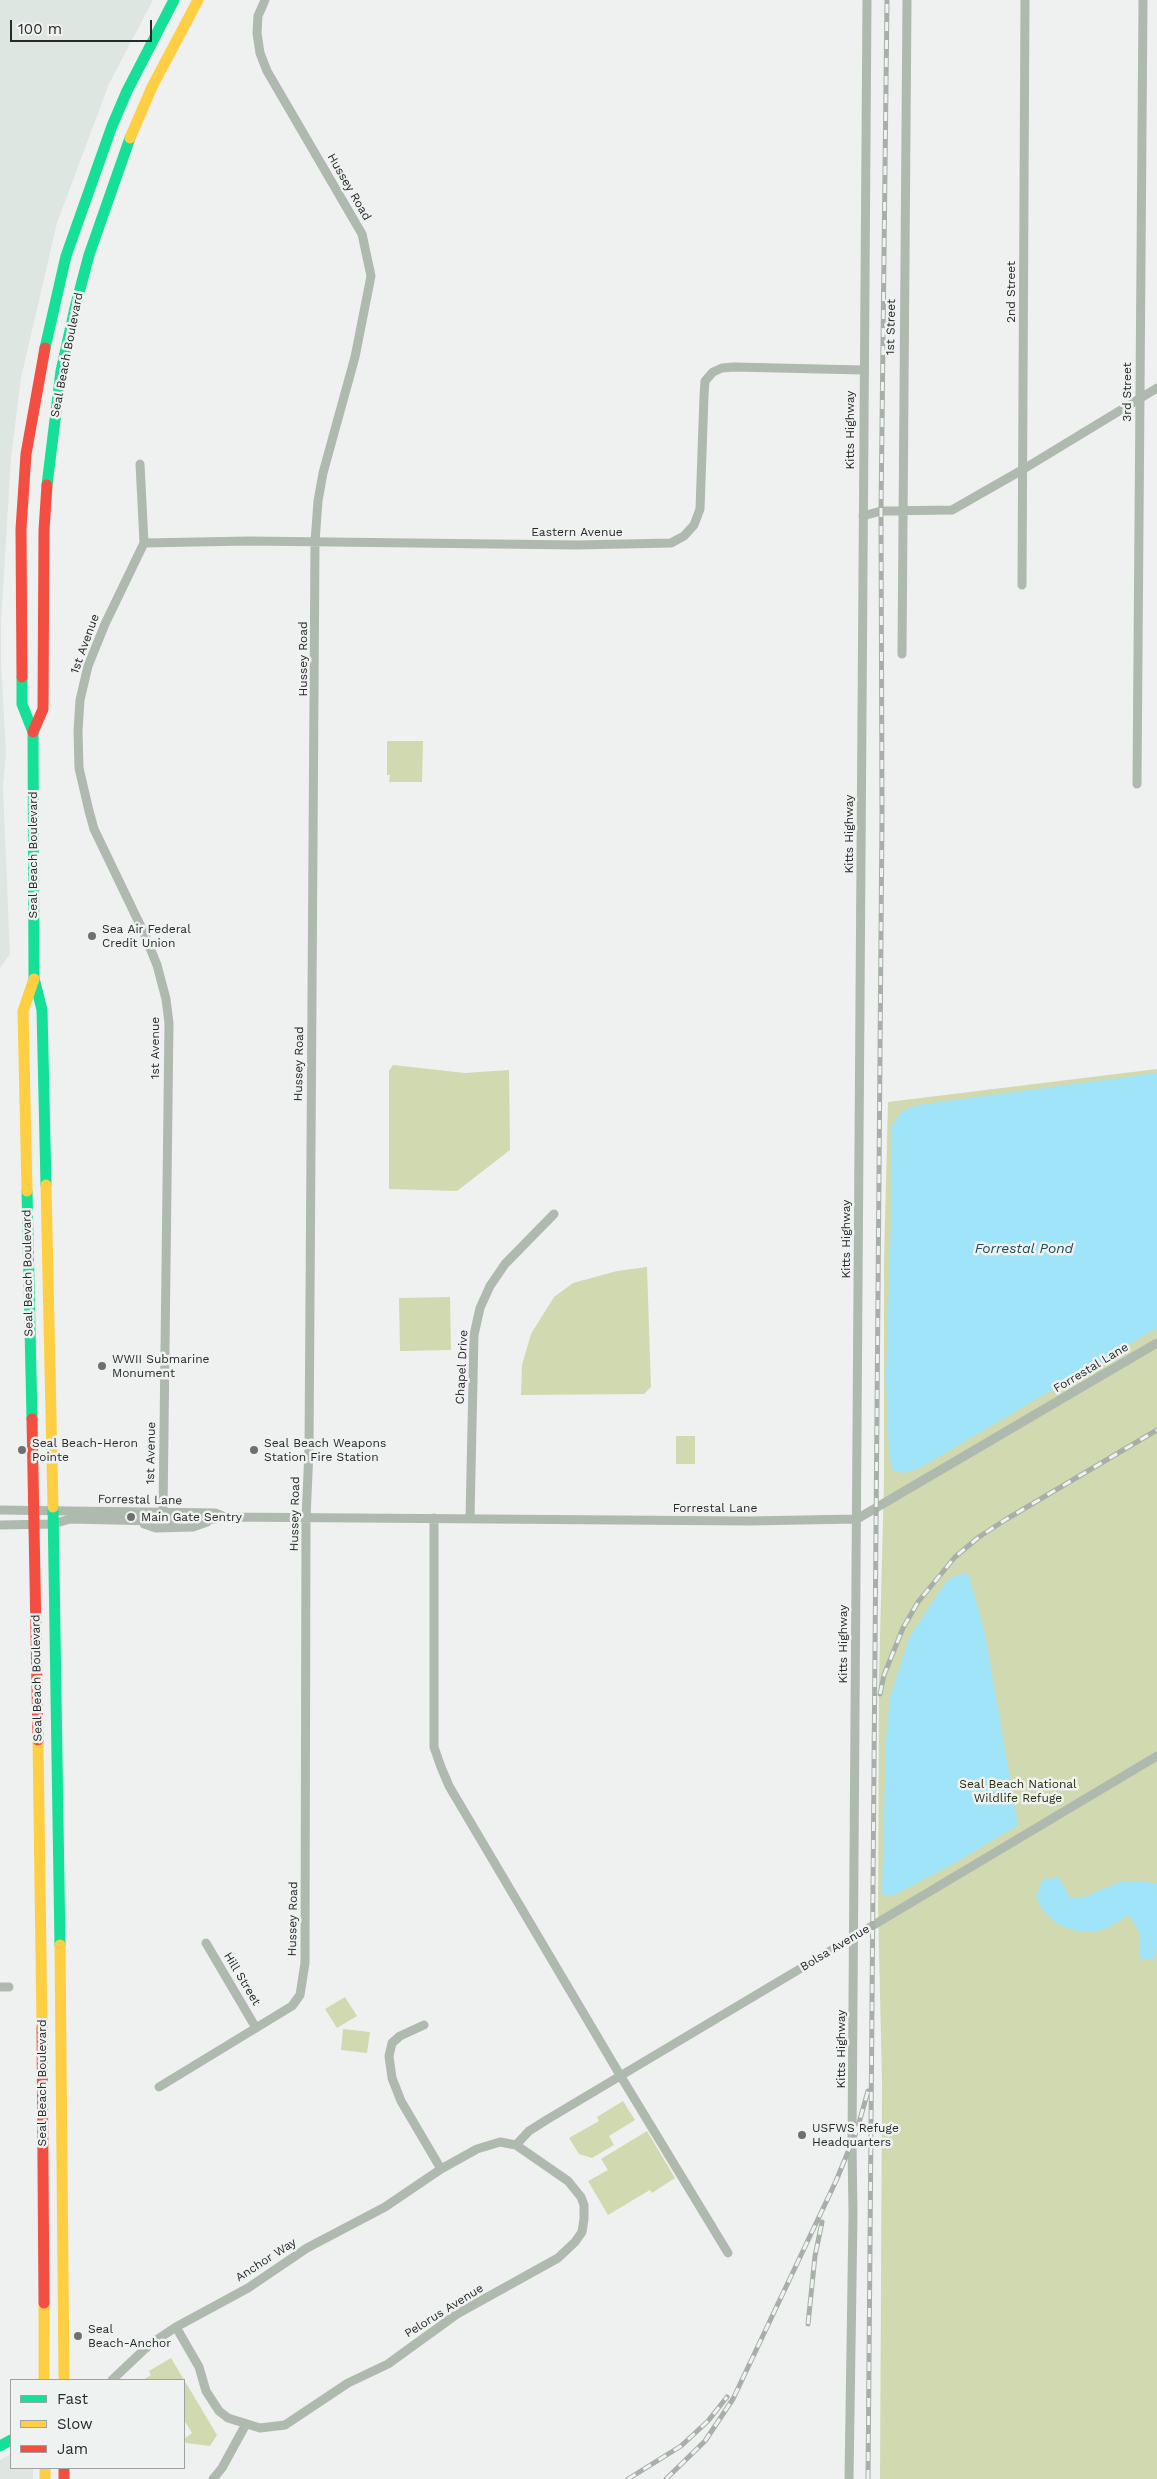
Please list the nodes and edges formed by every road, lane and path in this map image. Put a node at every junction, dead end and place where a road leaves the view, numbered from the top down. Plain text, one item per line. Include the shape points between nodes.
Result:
1 (174, 0) edge
2 (198, 0) edge
3 (265, 0) edge
4 (866, 0) edge
5 (906, 0) edge
6 (1025, 0) edge
7 (1143, 0) edge
8 (40, 368) junction
9 (863, 370) junction
10 (61, 371) junction
11 (1157, 388) edge
12 (1140, 397) junction
13 (140, 464) dead end
14 (1022, 470) junction
15 (902, 512) junction
16 (863, 516) junction
17 (144, 542) junction
18 (316, 542) junction
19 (1022, 585) dead end
20 (902, 654) dead end
21 (33, 732) junction
22 (1137, 784) dead end
23 (34, 978) junction
24 (554, 1214) dead end
25 (1157, 1343) edge
26 (0, 1510) edge
27 (34, 1510) junction
28 (53, 1511) junction
29 (163, 1512) junction
30 (225, 1517) junction
31 (306, 1518) junction
32 (434, 1518) junction
33 (470, 1518) junction
34 (857, 1519) junction
35 (53, 1524) junction
36 (0, 1525) edge
37 (34, 1525) junction
38 (1157, 1756) edge
39 (854, 1937) junction
40 (206, 1943) dead end
41 (424, 2025) dead end
42 (256, 2028) junction
43 (620, 2075) junction
44 (159, 2087) dead end
45 (516, 2145) junction
46 (441, 2169) junction
47 (728, 2253) dead end
48 (176, 2326) junction
49 (44, 2379) edge
50 (64, 2379) edge
51 (113, 2379) edge
52 (246, 2424) junction
53 (213, 2479) edge
54 (849, 2479) edge

1 - 8 main road, Seal Beach Boulevard via 126,91 98,160 66,256
2 - 10 main road, Seal Beach Boulevard via 152,87 125,149 89,256
3 - 18 street, Hussey Road via 258,16 257,33 267,71 362,234 371,276 355,357 323,473
4 - 9 street, Kitts Highway
5 - 15 street, 1st Street
6 - 14 street, 2nd Street
7 - 12 street, 3rd Street
8 - 10 main road
8 - 21 main road, Seal Beach Boulevard via 26,454 21,529 22,704
9 - 16 street, Kitts Highway
9 - 18 street, Eastern Avenue via 734,367 713,372 705,381 700,509 694,525 671,543
10 - 21 main road, Seal Beach Boulevard via 45,493 43,709
11 - 12 street
12 - 14 street
12 - 22 street, 3rd Street
13 - 17 street, 1st Avenue
14 - 15 street via 952,510
14 - 19 street, 2nd Street
15 - 16 street via 881,511
15 - 20 street, 1st Street
16 - 34 street, Kitts Highway
17 - 18 street, Eastern Avenue
17 - 29 street, 1st Avenue via 104,624 88,666 80,700 78,740 79,768 94,829 157,965 169,1024
18 - 31 street, Hussey Road
21 - 23 main road, Seal Beach Boulevard
23 - 27 main road, Seal Beach Boulevard via 23,1011
23 - 28 main road, Seal Beach Boulevard via 42,1010
24 - 33 street, Chapel Drive via 505,1264 480,1308 474,1343
25 - 34 street, Forrestal Lane
26 - 27 street, Forrestal Lane
27 - 28 street, Forrestal Lane
27 - 37 main road, Seal Beach Boulevard
28 - 29 street, Forrestal Lane
28 - 35 main road, Seal Beach Boulevard
29 - 30 street, Forrestal Lane via 215,1513
30 - 31 street, Forrestal Lane
30 - 35 street, Forrestal Lane via 137,1522 91,1519
31 - 32 street, Forrestal Lane
31 - 42 street, Hussey Road via 308,1662 304,1980 300,1996 292,2006
32 - 33 street, Forrestal Lane
32 - 43 street via 434,1747 449,1786
33 - 34 street, Forrestal Lane
34 - 39 street, Kitts Highway
35 - 37 street, Forrestal Lane
35 - 50 main road, Seal Beach Boulevard via 60,1865
36 - 37 street, Forrestal Lane
37 - 49 main road, Seal Beach Boulevard via 41,1868
38 - 39 street, Bolsa Avenue
39 - 43 street, Bolsa Avenue
39 - 54 street, Kitts Highway
40 - 42 street, Hill Street
41 - 46 street via 392,2043 389,2056 392,2078 410,2118
42 - 44 street, Hussey Road
43 - 45 street, Bolsa Avenue via 529,2131
43 - 47 street
45 - 46 street via 500,2142 477,2149
45 - 52 street, Pelorus Avenue via 568,2181 581,2197 584,2219 582,2232 575,2242 548,2264 457,2314 388,2364 348,2383 285,2426 260,2428
46 - 48 street, Anchor Way via 385,2207 306,2248 248,2288
48 - 51 street, Anchor Way via 149,2345
48 - 52 street, Pelorus Avenue via 199,2367 206,2391 220,2412
52 - 53 street

